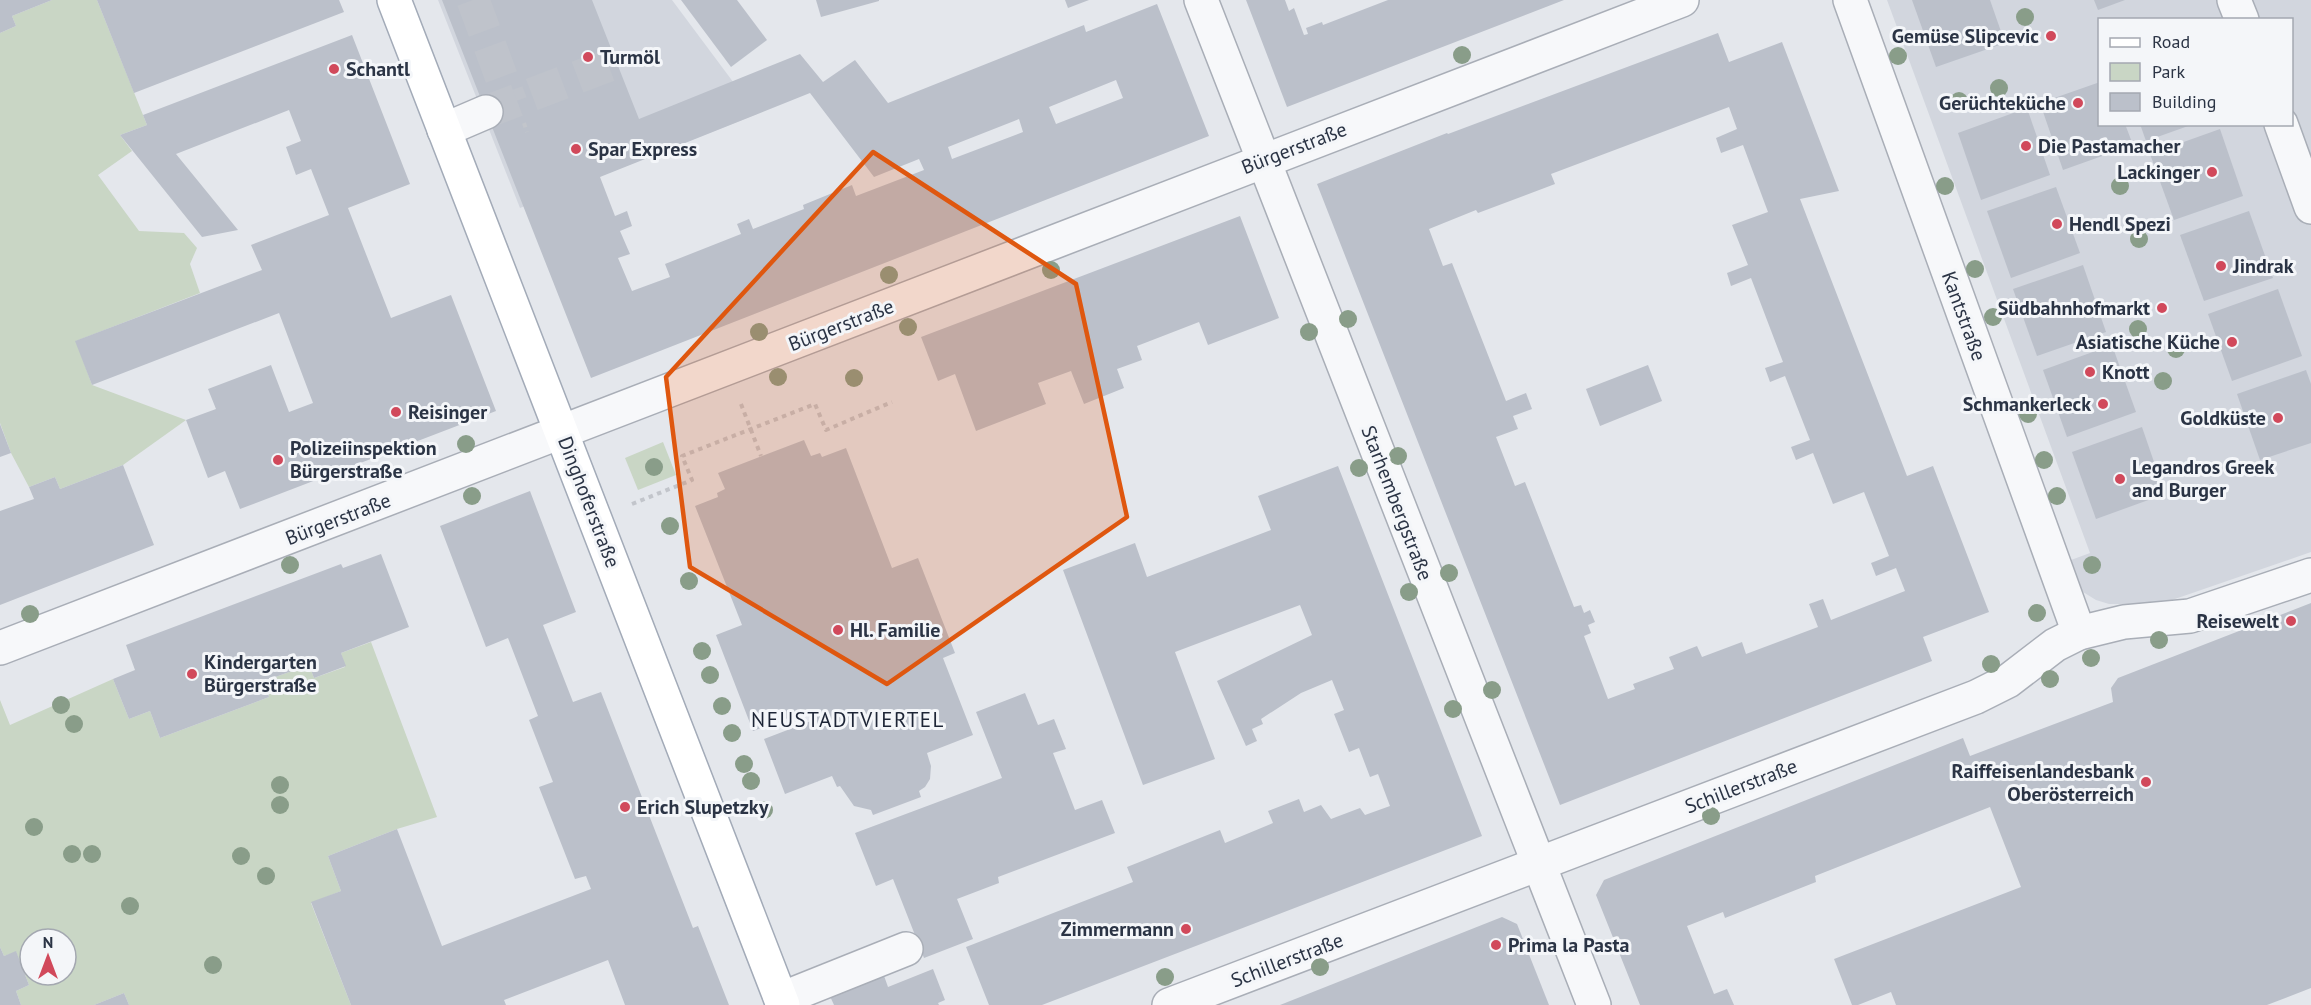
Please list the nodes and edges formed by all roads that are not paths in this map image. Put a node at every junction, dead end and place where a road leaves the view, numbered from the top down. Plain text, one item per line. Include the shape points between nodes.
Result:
1 (394, 0) edge
2 (1201, 0) edge
3 (1682, 0) edge
4 (1850, 0) edge
5 (2234, 0) edge
6 (2241, 18) edge
7 (486, 112) tunnel mouth
8 (2282, 126) edge
9 (444, 130) junction
10 (1263, 160) junction
11 (2311, 207) edge
12 (562, 433) junction
13 (2311, 575) edge
14 (2079, 633) junction
15 (0, 648) edge
16 (1538, 864) junction
17 (906, 949) dead end
18 (782, 1002) edge
19 (1168, 1005) edge
20 (1594, 1005) edge

1 - 9 main road, Dinghoferstraße
2 - 10 street, Starhembergstraße
3 - 10 street, Bürgerstraße
4 - 14 street, Kantstraße
5 - 6 street
7 - 9 street
8 - 11 street
9 - 12 main road, Dinghoferstraße
10 - 12 street, Bürgerstraße
10 - 16 street, Starhembergstraße
12 - 15 street, Bürgerstraße
12 - 18 main road, Dinghoferstraße
13 - 14 street, Schillerstraße via 2190,616 2124,622
14 - 16 street, Schillerstraße via 2055,645 2008,681 1976,697
16 - 19 street, Schillerstraße
16 - 20 street, Starhembergstraße
17 - 18 street

